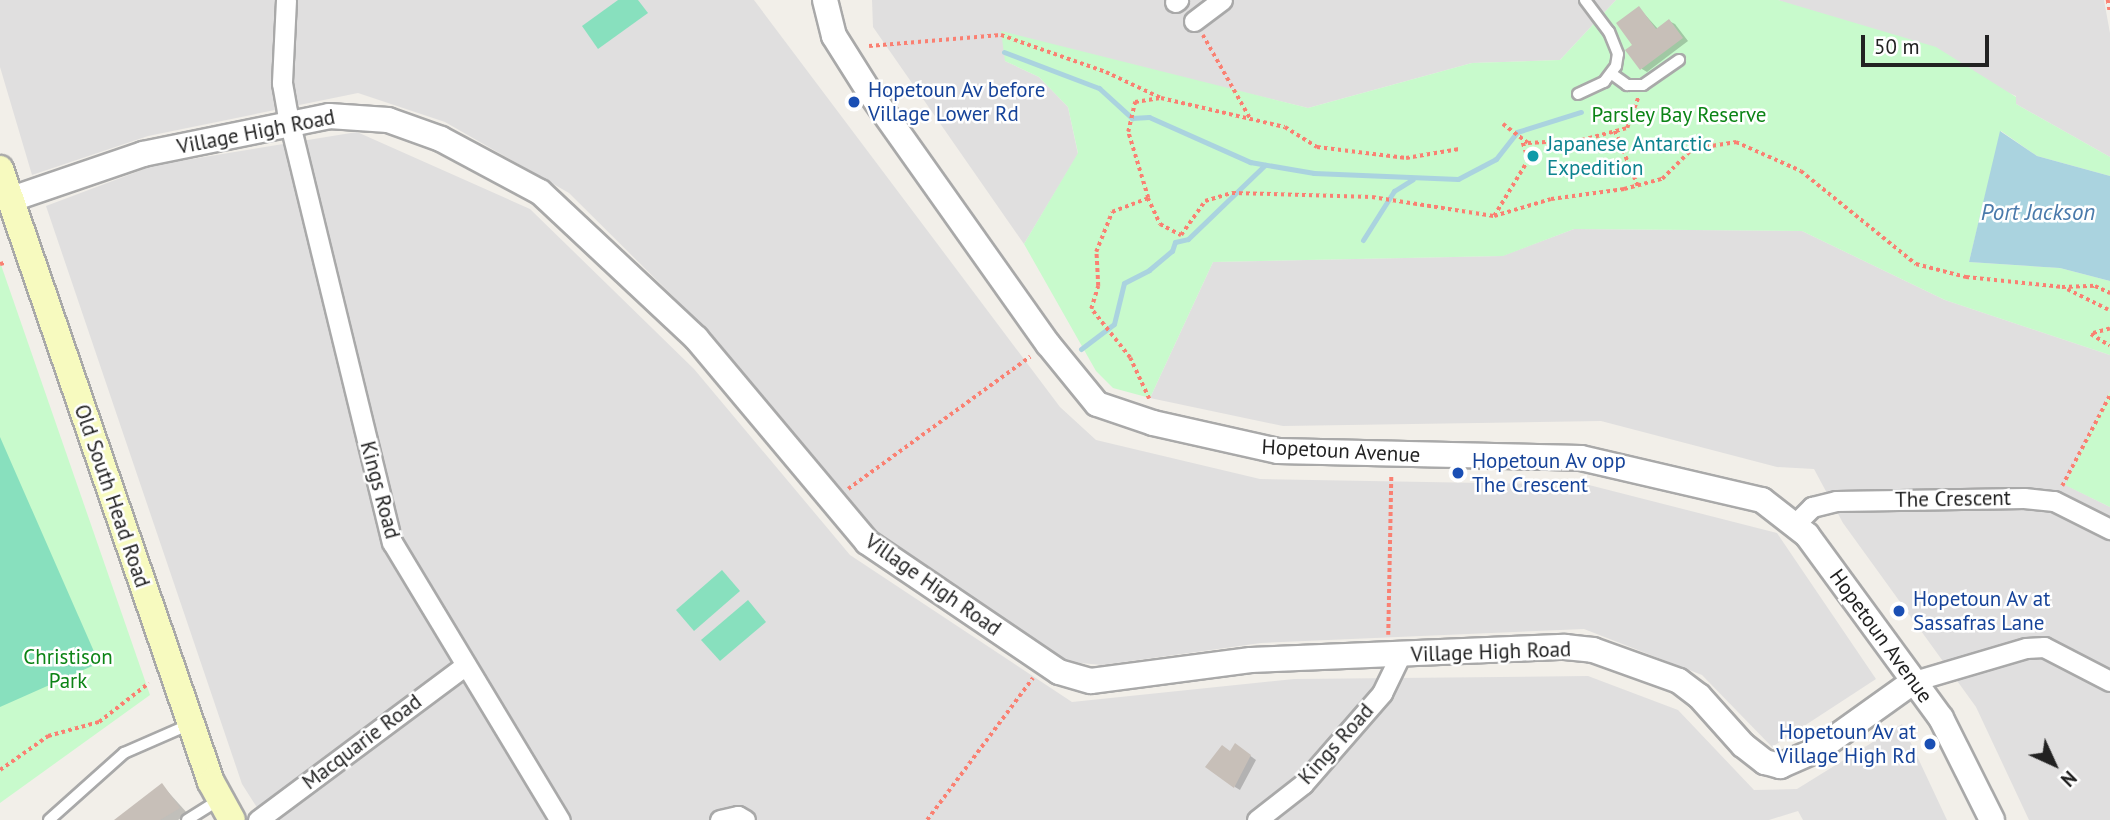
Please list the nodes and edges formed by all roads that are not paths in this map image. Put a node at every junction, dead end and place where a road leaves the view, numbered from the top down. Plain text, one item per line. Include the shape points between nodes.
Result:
1 (286, 0) edge
2 (825, 0) edge
3 (1222, 0) edge
4 (1585, 0) edge
5 (1194, 22) road end
6 (1679, 60) dead end
7 (1612, 74) junction
8 (1578, 94) dead end
9 (290, 123) junction
10 (0, 169) edge
11 (9, 200) junction
12 (1796, 523) junction
13 (2110, 529) edge
14 (1394, 656) junction
15 (466, 665) junction
16 (1914, 681) junction
17 (2110, 681) edge
18 (191, 724) junction
19 (225, 810) edge
20 (49, 820) edge
21 (187, 820) edge
22 (258, 820) edge
23 (561, 820) edge
24 (720, 820) edge
25 (745, 820) edge
26 (1257, 820) edge
27 (1992, 820) edge

1 - 9 street, Kings Road via 282,83
2 - 12 street, Hopetoun Avenue via 834,36 868,90 1048,344 1090,399 1103,408 1278,451 1605,460 1762,499
3 - 5 street
4 - 7 lane via 1615,44 1618,54
6 - 7 lane via 1643,85 1627,85
7 - 8 lane
9 - 11 street, Village High Road via 143,154
9 - 14 street, Village High Road via 353,114 406,124 540,192 696,338 867,542 1059,672 1091,681 1251,660
9 - 15 street, Kings Road via 392,542
10 - 11 main road, Old South Head Road
11 - 18 main road, Old South Head Road
12 - 13 street, The Crescent via 1812,507 1836,501 2054,501
12 - 16 street, Hopetoun Avenue
14 - 16 street, Village High Road via 1565,647 1593,650 1679,681 1699,696 1743,745 1765,762 1780,766 1819,749
14 - 26 street, Kings Road via 1382,693 1303,783
15 - 22 street, Macquarie Road
15 - 23 street, Kings Road
16 - 17 street via 2044,647
16 - 27 street, Hopetoun Avenue via 1949,733
18 - 19 main road, Old South Head Road
18 - 20 lane via 124,753
19 - 21 lane
24 - 25 street via 738,816

